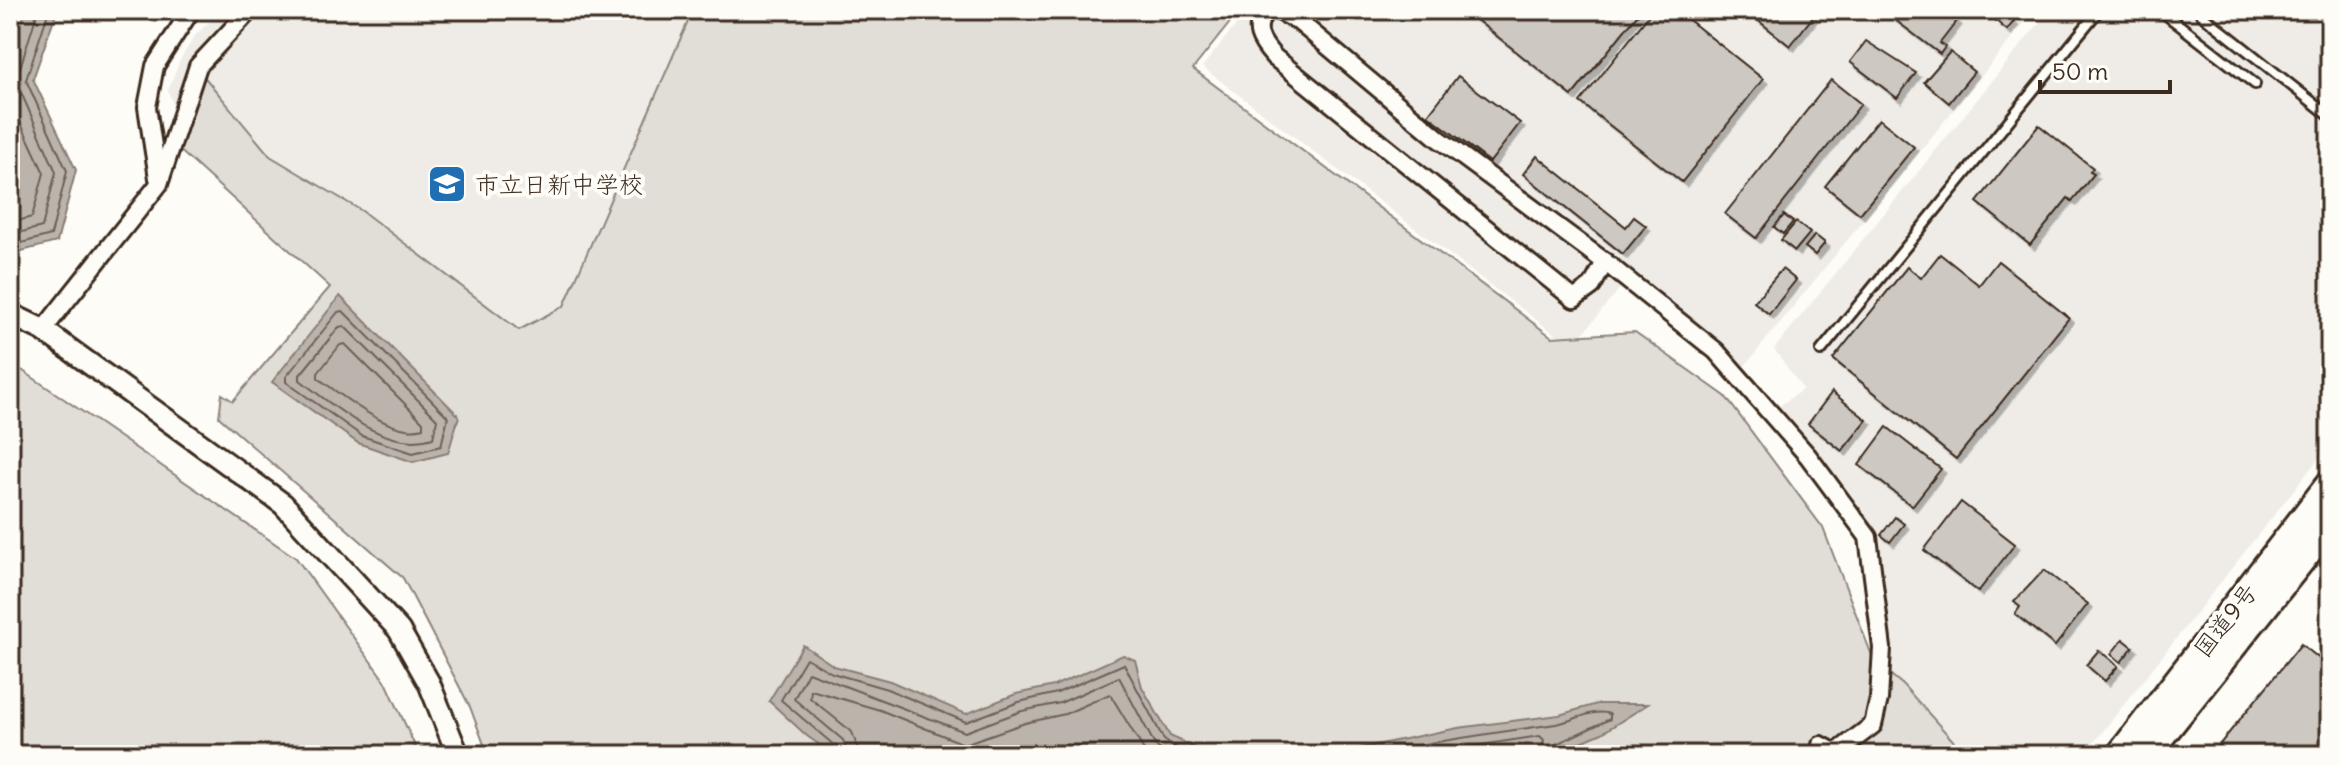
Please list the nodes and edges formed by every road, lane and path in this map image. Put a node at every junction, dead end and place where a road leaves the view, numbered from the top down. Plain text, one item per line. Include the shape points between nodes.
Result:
1 (191, 10) edge
2 (250, 10) edge
3 (1266, 10) edge
4 (1277, 10) edge
5 (2099, 10) edge
6 (2160, 10) edge
7 (2201, 11) edge
8 (2255, 84) dead end
9 (2330, 116) edge
10 (159, 184) junction
11 (1605, 262) junction
12 (10, 314) edge
13 (43, 330) junction
14 (1821, 351) dead end
15 (2330, 484) edge
16 (2330, 524) edge
17 (1821, 745) dead end
18 (458, 755) edge
19 (2120, 755) edge
20 (2146, 755) edge

1 - 10 street via 155,66 147,107
2 - 10 street via 198,66
3 - 11 street via 1258,20 1259,41 1274,57 1574,299 1592,286
4 - 11 street via 1298,21 1439,139
5 - 14 lane
6 - 8 lane
7 - 9 lane
10 - 13 street
11 - 17 street via 1716,351 1808,456 1868,537 1882,648 1879,699 1873,725 1852,744 1836,753
12 - 13 street
13 - 18 street via 283,504 399,630 429,683
15 - 19 highway, 国道9号
16 - 20 highway, 国道9号

